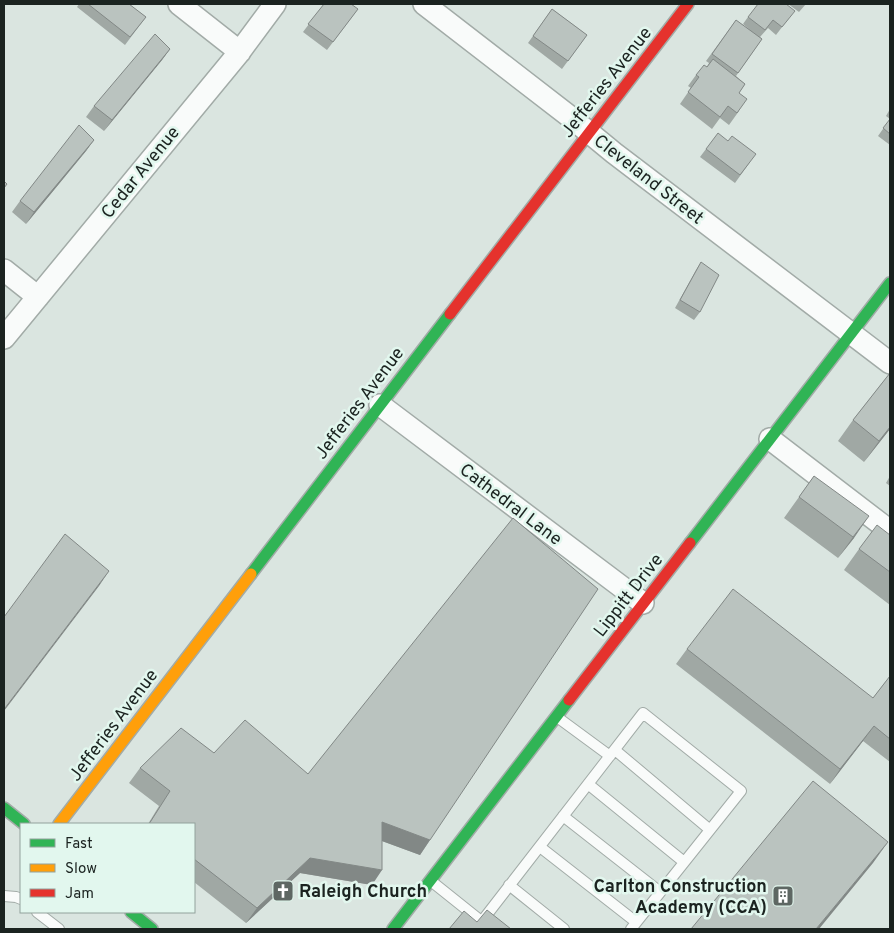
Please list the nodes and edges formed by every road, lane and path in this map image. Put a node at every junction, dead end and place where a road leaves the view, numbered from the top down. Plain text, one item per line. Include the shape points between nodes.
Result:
1 (179, 4) edge
2 (275, 4) edge
3 (424, 4) edge
4 (688, 4) edge
5 (240, 52) junction
6 (589, 132) junction
7 (4, 270) edge
8 (890, 283) edge
9 (38, 297) junction
10 (852, 333) junction
11 (4, 338) edge
12 (890, 362) edge
13 (380, 405) junction
14 (770, 439) junction
15 (890, 531) edge
16 (642, 603) junction
17 (556, 717) junction
18 (613, 753) junction
19 (588, 784) junction
20 (4, 808) edge
21 (563, 816) junction
22 (23, 823) edge
23 (60, 823) edge
24 (710, 829) junction
25 (540, 847) junction
26 (684, 862) junction
27 (431, 880) junction
28 (509, 885) junction
29 (660, 892) junction
30 (4, 896) edge
31 (20, 899) edge
32 (38, 913) edge
33 (132, 913) edge
34 (482, 922) junction
35 (634, 926) edge
36 (54, 928) edge
37 (152, 929) edge
38 (394, 929) edge
39 (491, 929) edge
40 (564, 929) edge

1 - 5 street
2 - 5 street, Cedar Avenue
3 - 6 street, Cleveland Street
4 - 6 street, Jefferies Avenue
5 - 9 street, Cedar Avenue
6 - 10 street, Cleveland Street
6 - 13 street, Jefferies Avenue
7 - 9 street
8 - 10 street, Lippitt Drive
9 - 11 street, Cedar Avenue
10 - 12 street, Cleveland Street
10 - 14 street, Lippitt Drive
13 - 16 street, Cathedral Lane
13 - 23 street, Jefferies Avenue
14 - 15 street
14 - 16 street, Lippitt Drive
16 - 17 street, Lippitt Drive
17 - 18 lane
17 - 27 street, Lippitt Drive
18 - 19 lane
18 - 24 lane
18 - 24 lane via 643,713 741,791
19 - 21 lane
19 - 26 lane
20 - 22 street
21 - 25 lane
21 - 29 lane
24 - 26 lane
25 - 28 lane
25 - 35 lane
26 - 29 lane
27 - 34 lane
27 - 38 street, Lippitt Drive
28 - 34 lane
28 - 40 lane
29 - 35 lane
30 - 31 lane
32 - 36 lane
33 - 37 street
34 - 39 lane

